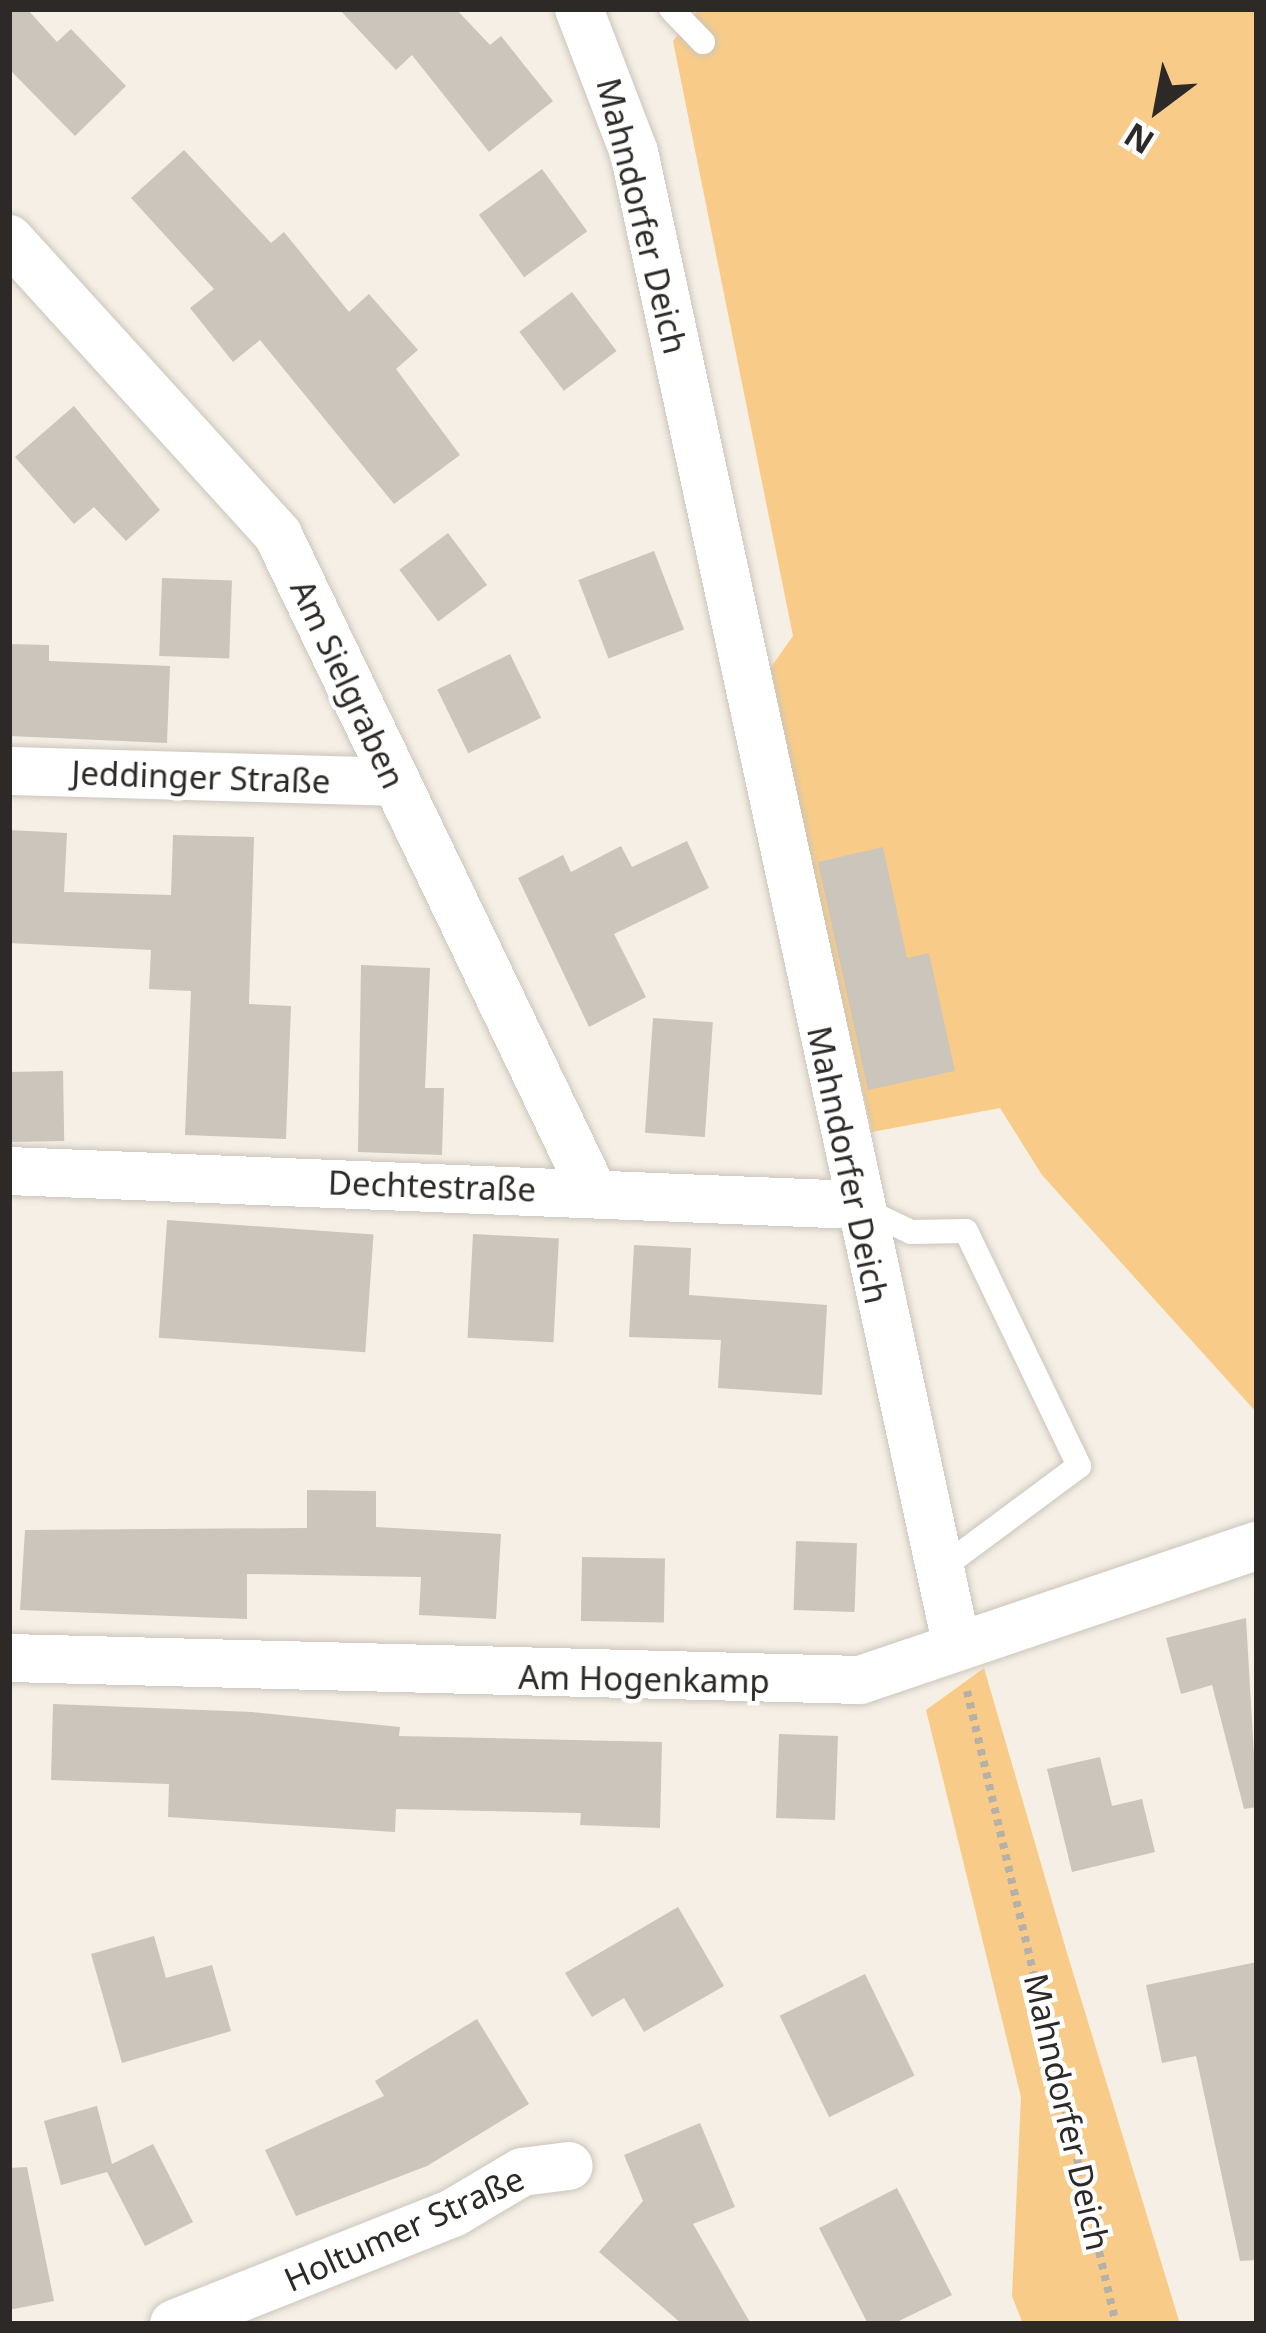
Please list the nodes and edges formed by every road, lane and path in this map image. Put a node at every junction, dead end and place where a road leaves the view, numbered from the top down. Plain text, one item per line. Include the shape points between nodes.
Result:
1 (579, 9) edge
2 (671, 9) edge
3 (703, 42) dead end
4 (17, 256) edge
5 (9, 771) edge
6 (393, 782) junction
7 (9, 1171) edge
8 (593, 1192) junction
9 (856, 1205) junction
10 (1257, 1546) edge
11 (939, 1570) junction
12 (956, 1643) junction
13 (9, 1658) edge
14 (569, 2166) dead end
15 (183, 2323) edge
16 (1116, 2324) edge

1 - 9 street, Mahndorfer Deich via 634,152
2 - 3 lane
4 - 6 street, Am Sielgraben via 278,535
5 - 6 street, Jeddinger Straße
6 - 8 street, Am Sielgraben
7 - 8 street, Dechtestraße
8 - 9 street, Dechtestraße
9 - 11 street, Mahndorfer Deich
9 - 11 lane via 911,1232 966,1232 1079,1466
10 - 12 street, Am Hogenkamp
11 - 12 street, Mahndorfer Deich
12 - 13 street, Am Hogenkamp via 860,1680 736,1684
12 - 16 path, Mahndorfer Deich
14 - 15 street, Holtumer Straße via 522,2172 453,2213

